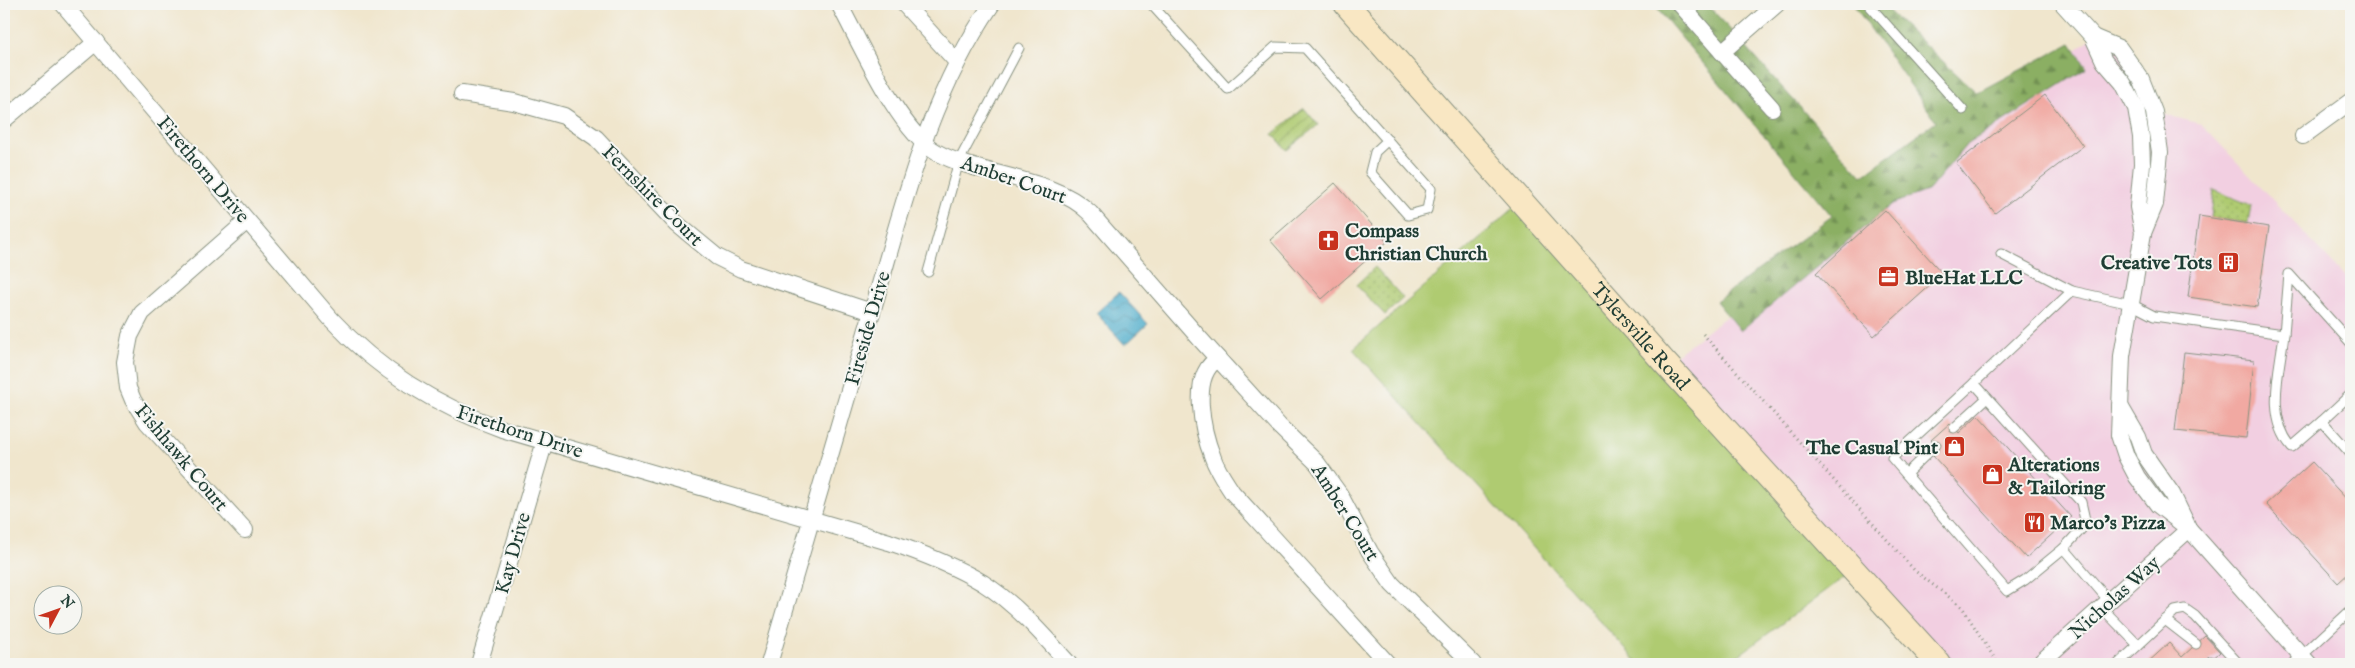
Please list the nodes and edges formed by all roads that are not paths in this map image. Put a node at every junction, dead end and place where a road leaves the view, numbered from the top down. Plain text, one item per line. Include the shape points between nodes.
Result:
1 (63, 4) edge
2 (839, 4) edge
3 (904, 4) edge
4 (992, 4) edge
5 (1151, 4) edge
6 (1346, 4) edge
7 (1680, 4) edge
8 (1776, 4) edge
9 (1868, 4) edge
10 (2063, 4) edge
11 (96, 42) junction
12 (1019, 48) dead end
13 (1722, 52) junction
14 (957, 62) junction
15 (462, 94) dead end
16 (2351, 101) edge
17 (1772, 108) dead end
18 (1963, 110) dead end
19 (4, 120) edge
20 (2302, 136) dead end
21 (1388, 140) junction
22 (923, 142) junction
23 (959, 161) junction
24 (247, 221) junction
25 (2001, 254) dead end
26 (928, 272) dead end
27 (2072, 291) junction
28 (2131, 304) junction
29 (872, 312) junction
30 (2284, 334) junction
31 (2351, 343) edge
32 (1218, 359) junction
33 (1974, 383) junction
34 (2351, 394) edge
35 (1987, 398) junction
36 (2322, 420) junction
37 (1954, 428) dead end
38 (545, 441) junction
39 (1936, 445) dead end
40 (2351, 454) edge
41 (1906, 474) junction
42 (811, 520) junction
43 (2189, 529) junction
44 (245, 530) dead end
45 (2064, 548) junction
46 (2106, 604) junction
47 (2351, 610) edge
48 (2165, 620) junction
49 (2196, 644) dead end
50 (2138, 645) junction
51 (2301, 662) edge
52 (479, 664) edge
53 (769, 664) edge
54 (1068, 664) edge
55 (1388, 664) edge
56 (1473, 664) edge
57 (1939, 664) edge
58 (2039, 664) edge
59 (2118, 664) edge
60 (2239, 664) edge

1 - 11 street, Firethorn Drive
2 - 22 street, Amber Court via 894,106
3 - 14 street
4 - 14 street, Fireside Drive via 970,35
5 - 21 lane via 1228,89 1275,47 1305,48
6 - 57 main road, Tylersville Road via 1665,363
7 - 13 street
8 - 13 street
9 - 18 lane
10 - 28 street via 2093,36 2118,48 2141,79 2154,112 2160,152 2155,204 2143,233
11 - 19 street
11 - 24 street, Firethorn Drive
12 - 23 lane
13 - 17 street
14 - 22 street, Fireside Drive via 946,81
15 - 29 street, Fernshire Court via 514,102 564,116 596,138 677,224 717,257 749,272
16 - 20 street
21 - 21 lane via 1431,189 1426,210 1408,215 1370,172 1375,152
22 - 23 street, Amber Court via 936,152
22 - 29 street, Fireside Drive
23 - 26 lane
23 - 32 street, Amber Court via 1058,192 1081,204
24 - 38 street, Firethorn Drive via 336,325 408,386 442,405 502,429
24 - 44 street, Fishhawk Court via 142,313 130,336 125,362 128,388 147,422
25 - 27 lane
27 - 28 lane
27 - 33 lane
28 - 30 lane via 2154,316
28 - 43 street via 2122,356 2119,435 2137,476 2158,505
29 - 42 street, Fireside Drive
30 - 31 lane via 2289,274
30 - 36 lane via 2276,411 2284,438 2292,447
32 - 55 street via 1212,362 1204,379 1200,408 1218,470 1232,492
32 - 56 street, Amber Court via 1317,463 1340,495 1370,552 1392,584
33 - 35 lane
33 - 41 lane via 1892,458
34 - 36 lane
35 - 37 lane
35 - 45 lane via 2082,502 2086,524
36 - 40 lane
38 - 42 street, Firethorn Drive
38 - 52 street, Kay Drive
39 - 41 lane
41 - 45 lane via 2007,591
42 - 53 street, Fireside Drive
42 - 54 street, Firethorn Drive via 889,542 950,565 984,584 1016,608
43 - 46 street, Nicholas Way
43 - 51 street
45 - 46 lane
46 - 50 lane
46 - 58 street, Nicholas Way
47 - 51 lane
48 - 49 lane
48 - 50 lane
48 - 60 lane via 2176,611 2185,609
50 - 59 lane

